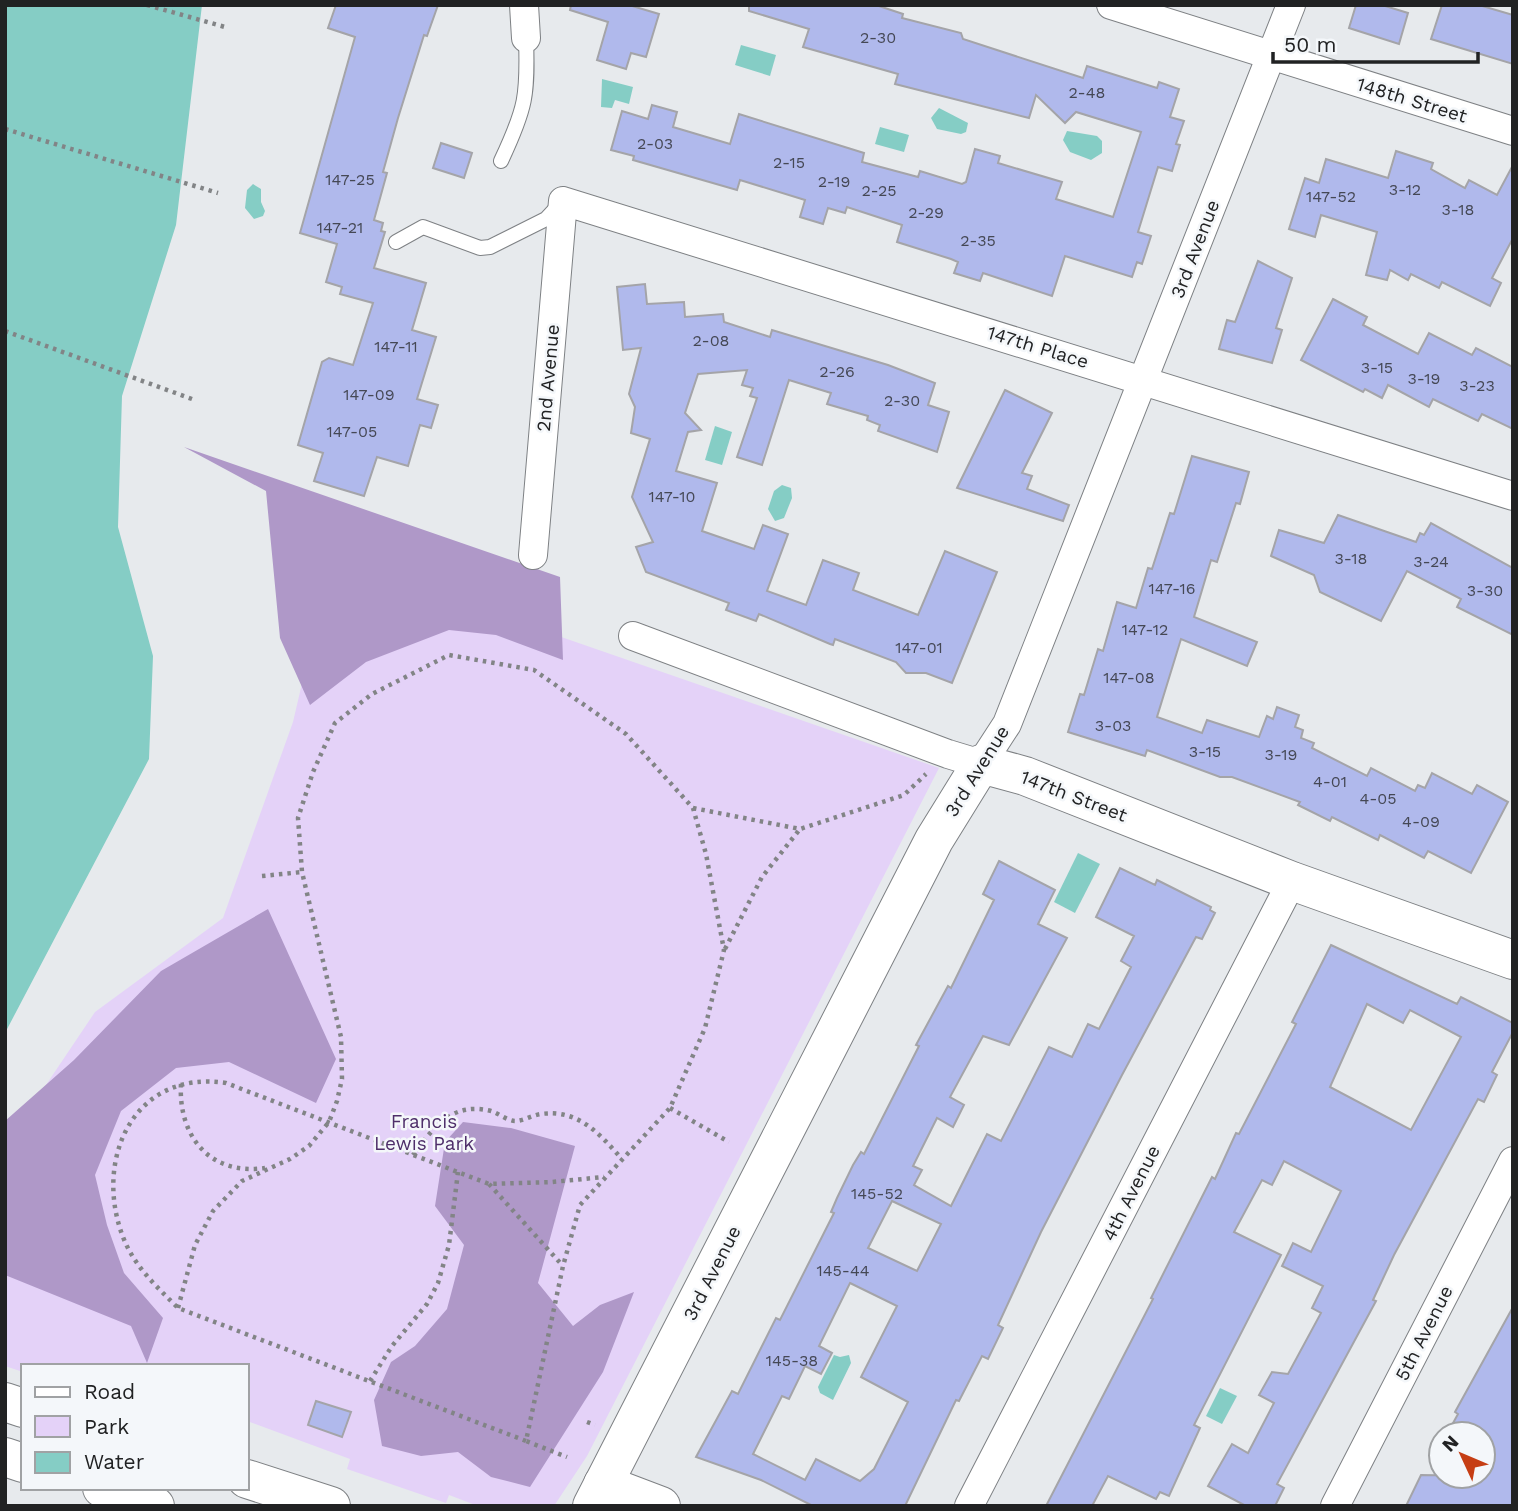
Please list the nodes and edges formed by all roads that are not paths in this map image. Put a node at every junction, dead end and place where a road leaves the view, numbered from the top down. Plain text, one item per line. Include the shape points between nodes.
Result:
1 (524, 5) edge
2 (1111, 5) edge
3 (1291, 5) edge
4 (526, 38) joint
5 (1272, 56) junction
6 (1513, 131) edge
7 (501, 161) dead end
8 (563, 201) junction
9 (396, 242) dead end
10 (1144, 380) junction
11 (1513, 496) edge
12 (533, 555) dead end
13 (633, 636) dead end
14 (981, 764) junction
15 (1292, 881) junction
16 (1513, 960) edge
17 (1513, 1161) edge
18 (248, 1479) edge
19 (108, 1490) edge
20 (598, 1495) edge
21 (155, 1506) edge
22 (331, 1506) edge
23 (662, 1506) edge
24 (969, 1506) edge
25 (1335, 1506) edge

1 - 4 street
2 - 5 street, 148th Street
3 - 5 street, 3rd Avenue
4 - 7 lane via 527,88 522,117
5 - 6 street, 148th Street
5 - 10 street, 3rd Avenue
8 - 9 lane via 546,219 489,247 480,248 423,227
8 - 10 street, 147th Place
8 - 12 street, 2nd Avenue
10 - 11 street, 147th Place
10 - 14 street, 3rd Avenue via 1007,723
13 - 14 street, 147th Street
14 - 15 main road, 147th Street via 1025,776
14 - 20 main road, 3rd Avenue via 934,840
15 - 16 main road, 147th Street
15 - 24 street, 4th Avenue
17 - 25 street, 5th Avenue
18 - 22 main road
19 - 21 main road
20 - 23 main road

